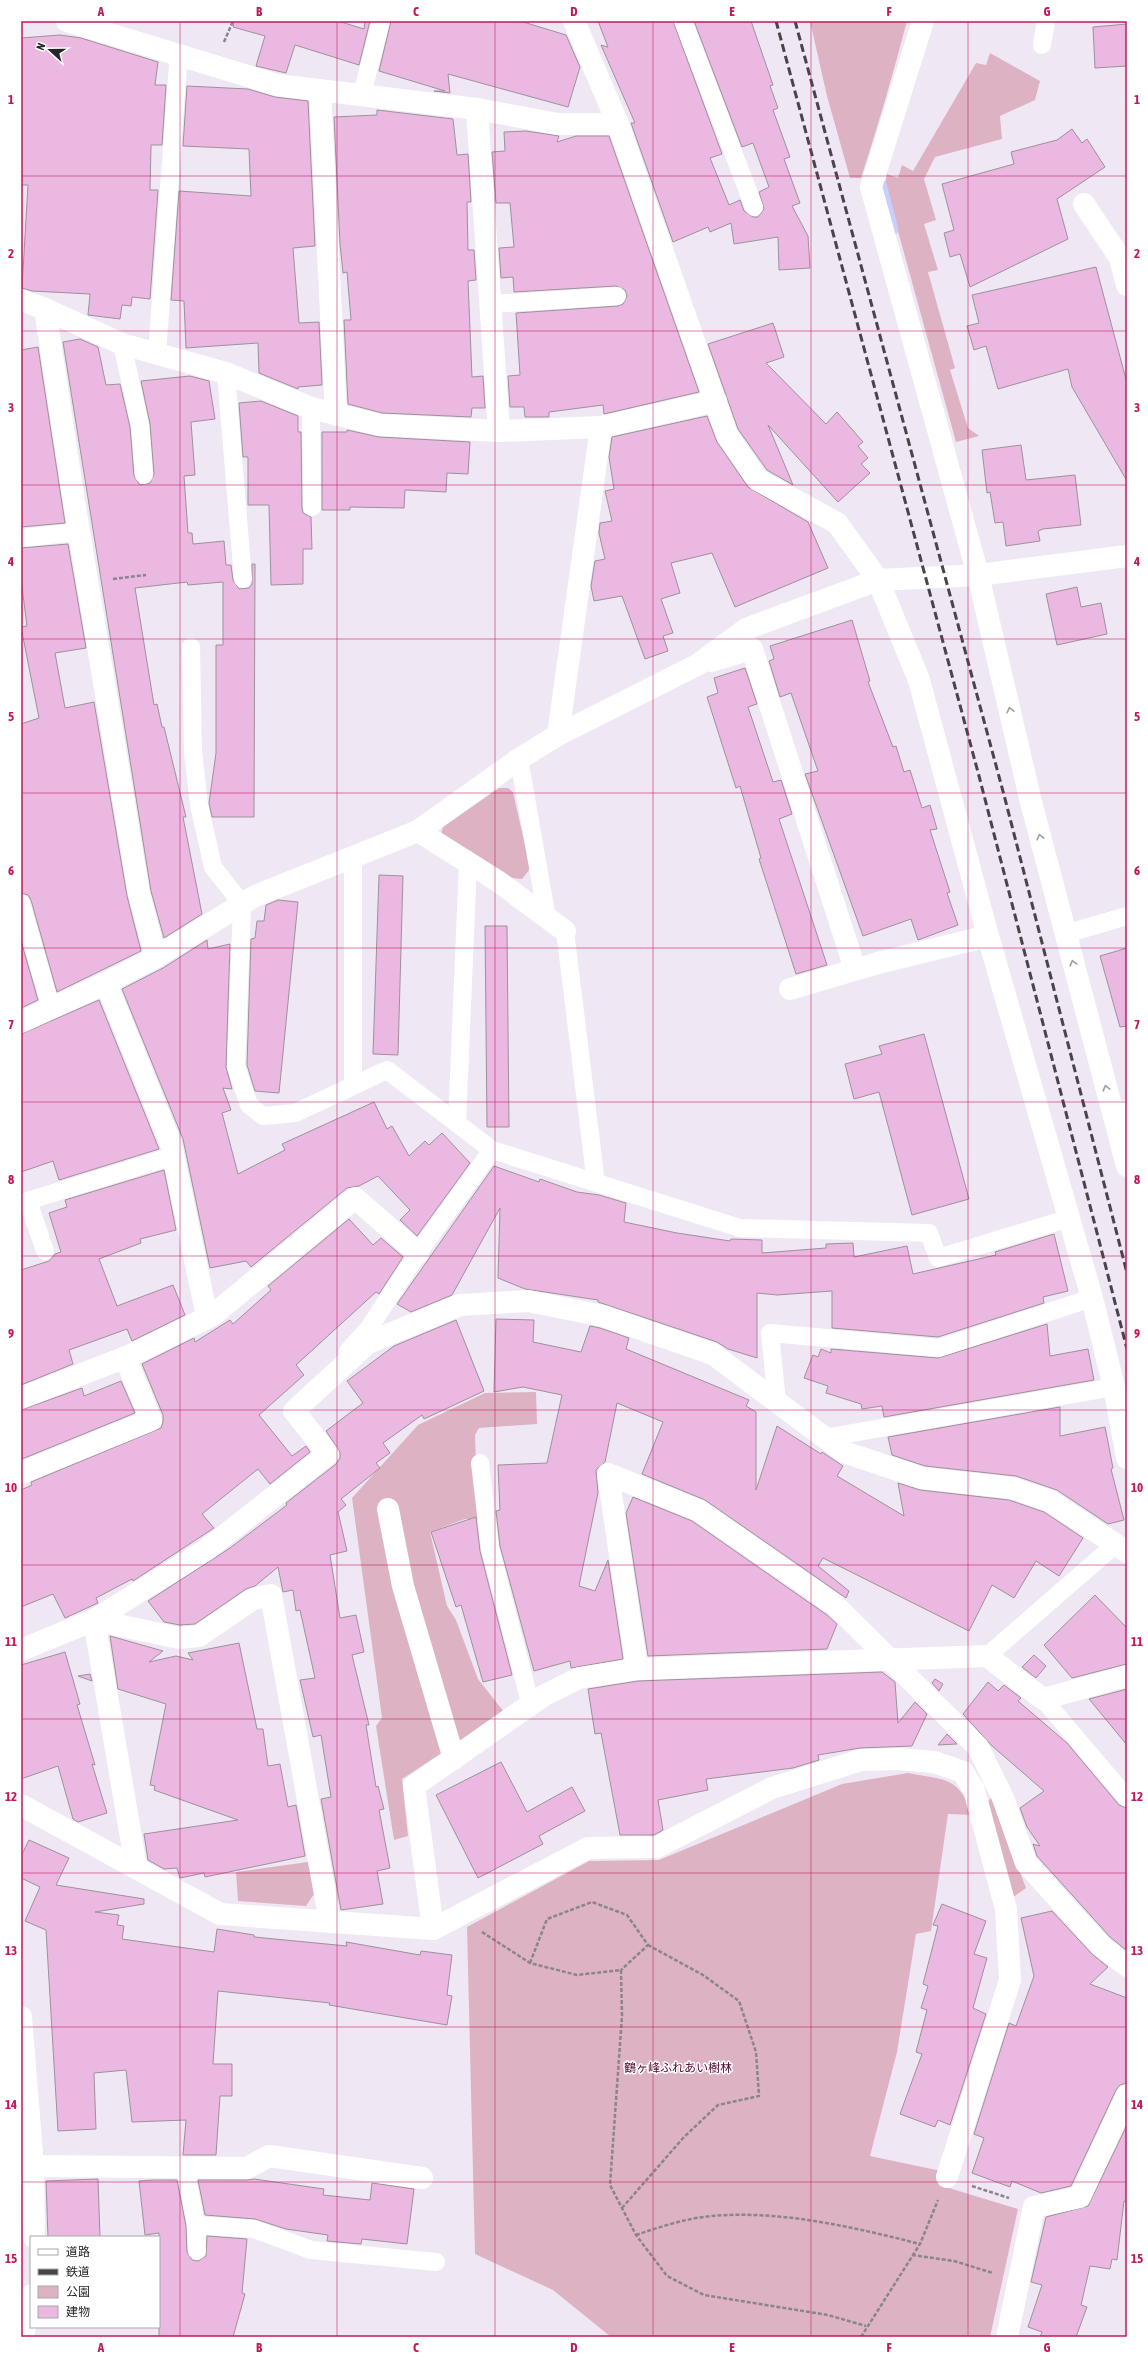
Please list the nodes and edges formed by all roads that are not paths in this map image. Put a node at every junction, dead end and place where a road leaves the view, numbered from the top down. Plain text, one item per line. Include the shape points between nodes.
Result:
1 (67, 21) edge
2 (381, 21) edge
3 (574, 21) edge
4 (683, 21) edge
5 (923, 21) edge
6 (1046, 21) edge
7 (1042, 44) dead end
8 (178, 65) dead end
9 (320, 90) junction
10 (362, 94) junction
11 (477, 109) junction
12 (618, 124) junction
13 (1084, 204) dead end
14 (754, 206) dead end
15 (1127, 285) edge
16 (617, 296) dead end
17 (21, 300) edge
18 (491, 304) junction
19 (45, 309) junction
20 (122, 344) junction
21 (157, 354) junction
22 (226, 373) junction
23 (716, 402) junction
24 (311, 408) junction
25 (336, 416) junction
26 (601, 427) junction
27 (499, 430) junction
28 (144, 475) dead end
29 (312, 507) dead end
30 (79, 532) junction
31 (21, 538) edge
32 (1127, 556) edge
33 (978, 575) junction
34 (243, 579) dead end
35 (878, 580) junction
36 (191, 647) dead end
37 (697, 665) junction
38 (558, 734) junction
39 (520, 759) junction
40 (418, 831) junction
41 (353, 857) junction
42 (468, 863) junction
43 (21, 903) edge
44 (242, 904) junction
45 (1127, 916) edge
46 (547, 918) junction
47 (565, 931) joint
48 (1065, 934) junction
49 (988, 936) junction
50 (156, 957) junction
51 (856, 969) junction
52 (106, 983) junction
53 (790, 989) dead end
54 (51, 1008) junction
55 (21, 1022) edge
56 (353, 1084) junction
57 (1120, 1111) edge
58 (457, 1124) junction
59 (492, 1150) junction
60 (173, 1156) junction
61 (1127, 1166) edge
62 (596, 1183) junction
63 (25, 1202) edge
64 (1070, 1218) junction
65 (45, 1251) dead end
66 (418, 1253) junction
67 (1092, 1298) junction
68 (208, 1317) junction
69 (125, 1357) junction
70 (1114, 1387) junction
71 (21, 1398) edge
72 (776, 1402) junction
73 (294, 1411) junction
74 (824, 1438) junction
75 (1127, 1458) edge
76 (480, 1463) dead end
77 (21, 1473) edge
78 (388, 1509) dead end
79 (1121, 1548) edge
80 (94, 1620) junction
81 (21, 1650) edge
82 (987, 1656) junction
83 (890, 1659) junction
84 (637, 1669) junction
85 (1127, 1676) edge
86 (1044, 1699) junction
87 (531, 1706) junction
88 (454, 1759) junction
89 (993, 1779) junction
90 (974, 1790) junction
91 (1127, 1798) edge
92 (21, 1805) edge
93 (136, 1867) junction
94 (330, 1922) junction
95 (433, 1929) junction
96 (1127, 1966) edge
97 (21, 2017) edge
98 (1127, 2095) edge
99 (186, 2168) junction
100 (947, 2177) road end
101 (422, 2178) dead end
102 (29, 2179) edge
103 (196, 2225) junction
104 (34, 2236) edge
105 (197, 2251) dead end
106 (436, 2262) dead end
107 (30, 2300) edge
108 (23, 2337) edge
109 (1007, 2337) edge

1 - 9 street via 277,85
2 - 10 lane
3 - 12 street
4 - 14 lane
5 - 33 street via 871,188
6 - 7 lane
8 - 21 lane
9 - 10 street
9 - 25 street
10 - 11 street
11 - 12 street via 558,124
11 - 18 street
12 - 23 street
13 - 15 street via 1120,258
16 - 18 lane
17 - 19 street
18 - 27 street
19 - 20 street
19 - 30 street
20 - 21 street
20 - 28 lane via 140,425
21 - 22 street
22 - 24 street
22 - 34 lane
23 - 26 street
23 - 35 street via 727,435 758,480 837,523
24 - 25 street
24 - 29 lane
25 - 27 street via 380,425
26 - 27 street
26 - 38 street
30 - 31 lane
30 - 50 street via 139,894
32 - 33 street
33 - 35 street
48 -> 33 street
35 - 37 street via 746,629
35 - 49 street via 919,680
36 - 44 lane via 193,751 199,805 213,867
37 - 38 street
37 - 51 street via 752,649
38 - 39 street
39 - 40 street
39 - 46 lane
40 - 41 street
40 - 42 street
41 - 44 street via 255,896
41 - 56 lane
42 - 46 street via 499,882
42 - 58 lane
43 - 54 lane
44 - 50 street
44 - 56 lane via 236,1067 249,1105 263,1116 295,1114
45 - 48 lane
46 - 47 street
47 - 62 lane
57 -> 48 street
49 - 51 street
49 - 64 street
50 - 52 street
51 - 53 street
52 - 54 street
52 - 60 street via 171,1144
54 - 55 street
56 - 58 lane via 387,1070
57 - 61 street
58 - 59 lane
59 - 62 lane
59 - 66 lane
60 - 63 lane
60 - 68 street
62 - 64 lane via 740,1228 929,1233 938,1258
63 - 65 lane
64 - 67 street
66 - 68 street via 356,1198
66 - 73 lane via 369,1328
67 - 70 street
67 - 72 lane via 939,1348 770,1333
68 - 69 street
69 - 71 street
69 - 77 street via 151,1420
70 - 74 lane
70 - 75 street
72 - 73 street via 713,1354 603,1316 528,1301 460,1305 368,1343
72 - 74 street
73 - 80 street via 328,1454 206,1550
74 - 79 street via 844,1452 922,1478 1012,1488 1050,1501
76 - 87 lane via 490,1548
78 - 88 street via 403,1586
79 - 82 lane
80 - 81 street
80 - 93 street
80 - 94 street via 179,1638 199,1636 254,1599 271,1596
82 - 83 street
82 - 86 street
83 - 84 street
83 - 84 street via 836,1605 698,1510 608,1474
83 - 89 street via 978,1748
84 - 87 street via 579,1678 543,1696
85 - 86 street
86 - 91 lane
87 - 88 street
88 - 95 street via 414,1786
89 - 90 street
89 - 96 street via 1003,1798 1026,1863 1101,1946
90 - 95 street via 963,1772 934,1762 899,1759 861,1760 772,1788 657,1847 588,1848
90 - 100 street via 1006,1908 1010,1980
92 - 93 street
93 - 94 street via 220,1914
94 - 95 street
97 - 102 street
98 - 109 street via 1080,2197 1034,2207
99 - 101 street via 247,2168 269,2156
99 - 102 street
99 - 103 lane
102 - 104 street
103 - 105 lane
103 - 106 lane via 254,2228 311,2250
107 - 108 street

